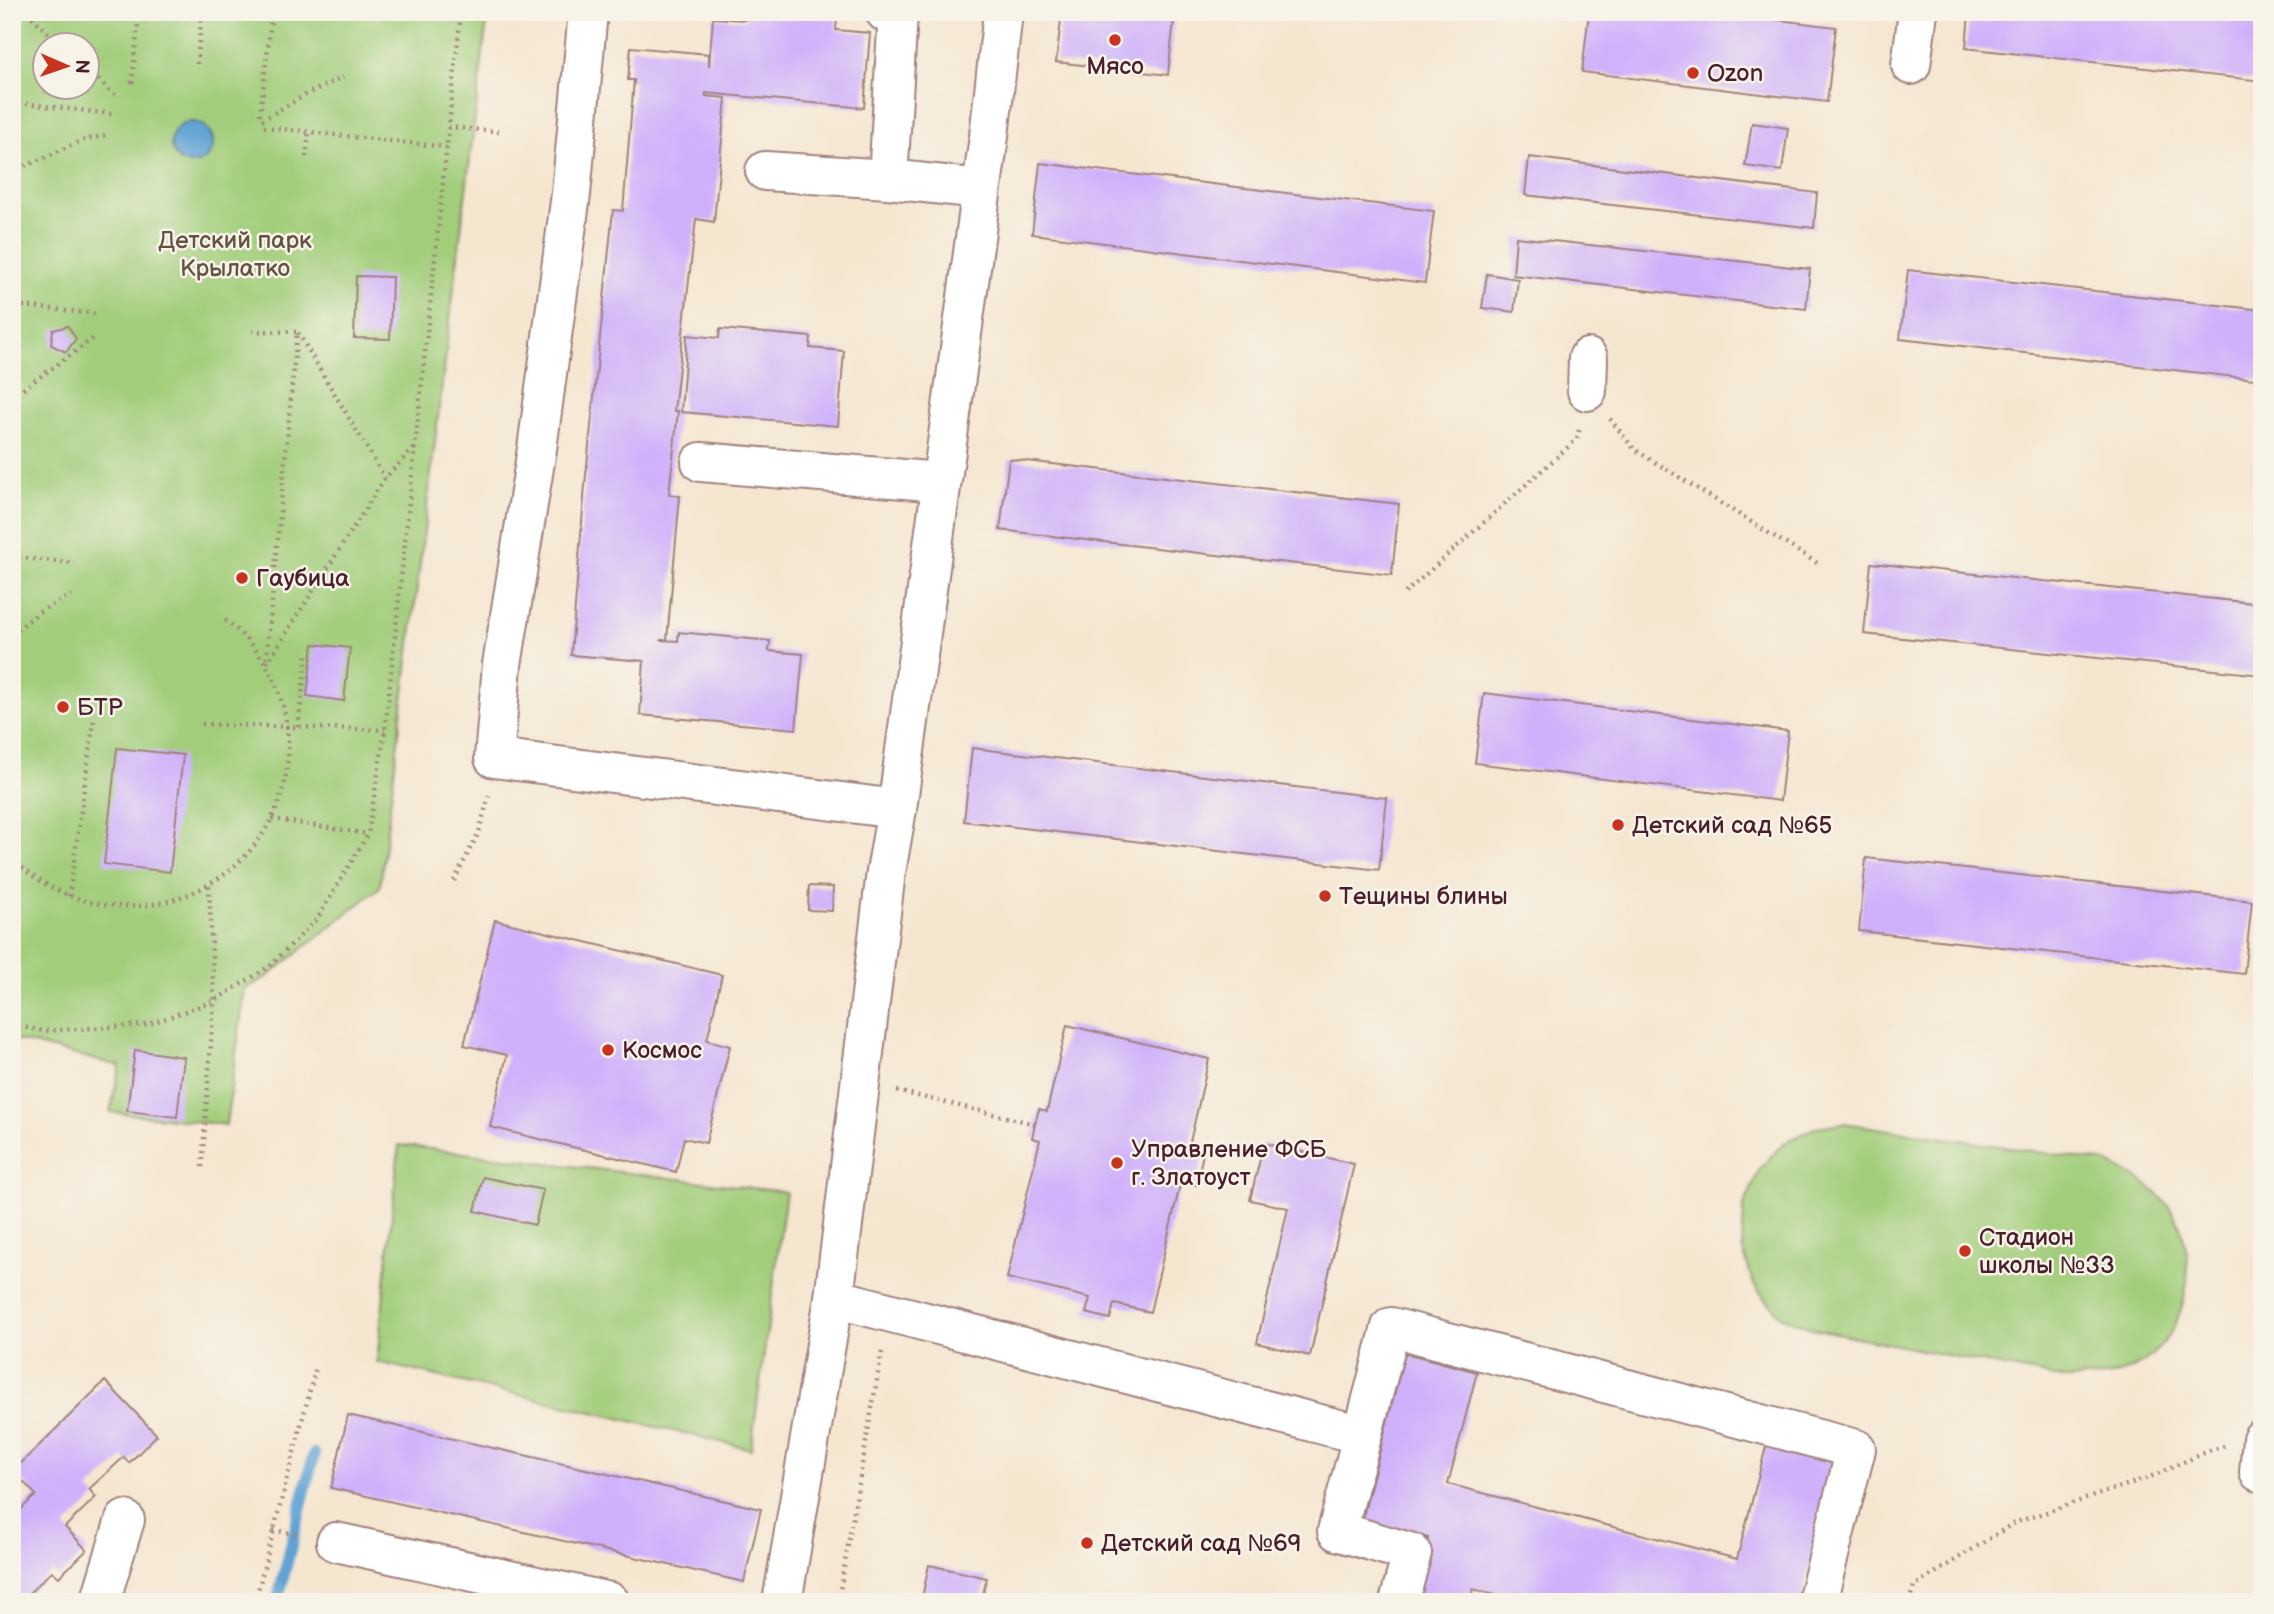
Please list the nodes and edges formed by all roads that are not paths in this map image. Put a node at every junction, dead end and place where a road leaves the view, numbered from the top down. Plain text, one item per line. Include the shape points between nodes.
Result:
1 (588, 12) edge
2 (885, 12) edge
3 (1003, 12) edge
4 (1918, 12) edge
5 (1911, 65) dead end
6 (765, 171) dead end
7 (888, 179) junction
8 (981, 189) junction
9 (701, 462) dead end
10 (940, 482) junction
11 (897, 809) junction
12 (834, 1298) junction
13 (1362, 1435) junction
14 (125, 1520) dead end
15 (336, 1542) dead end
16 (100, 1602) edge
17 (610, 1602) edge
18 (782, 1602) edge
19 (1399, 1602) edge
20 (1816, 1602) edge

1 - 11 street via 572,194 502,665 494,758
2 - 7 street via 898,13
3 - 8 street
4 - 5 street
6 - 7 street
7 - 8 street
8 - 10 street
9 - 10 street
10 - 11 street
11 - 12 street
12 - 13 street
12 - 18 street
13 - 19 street via 1337,1531 1412,1553
13 - 20 street via 1391,1327 1856,1449
14 - 16 street
15 - 17 street

